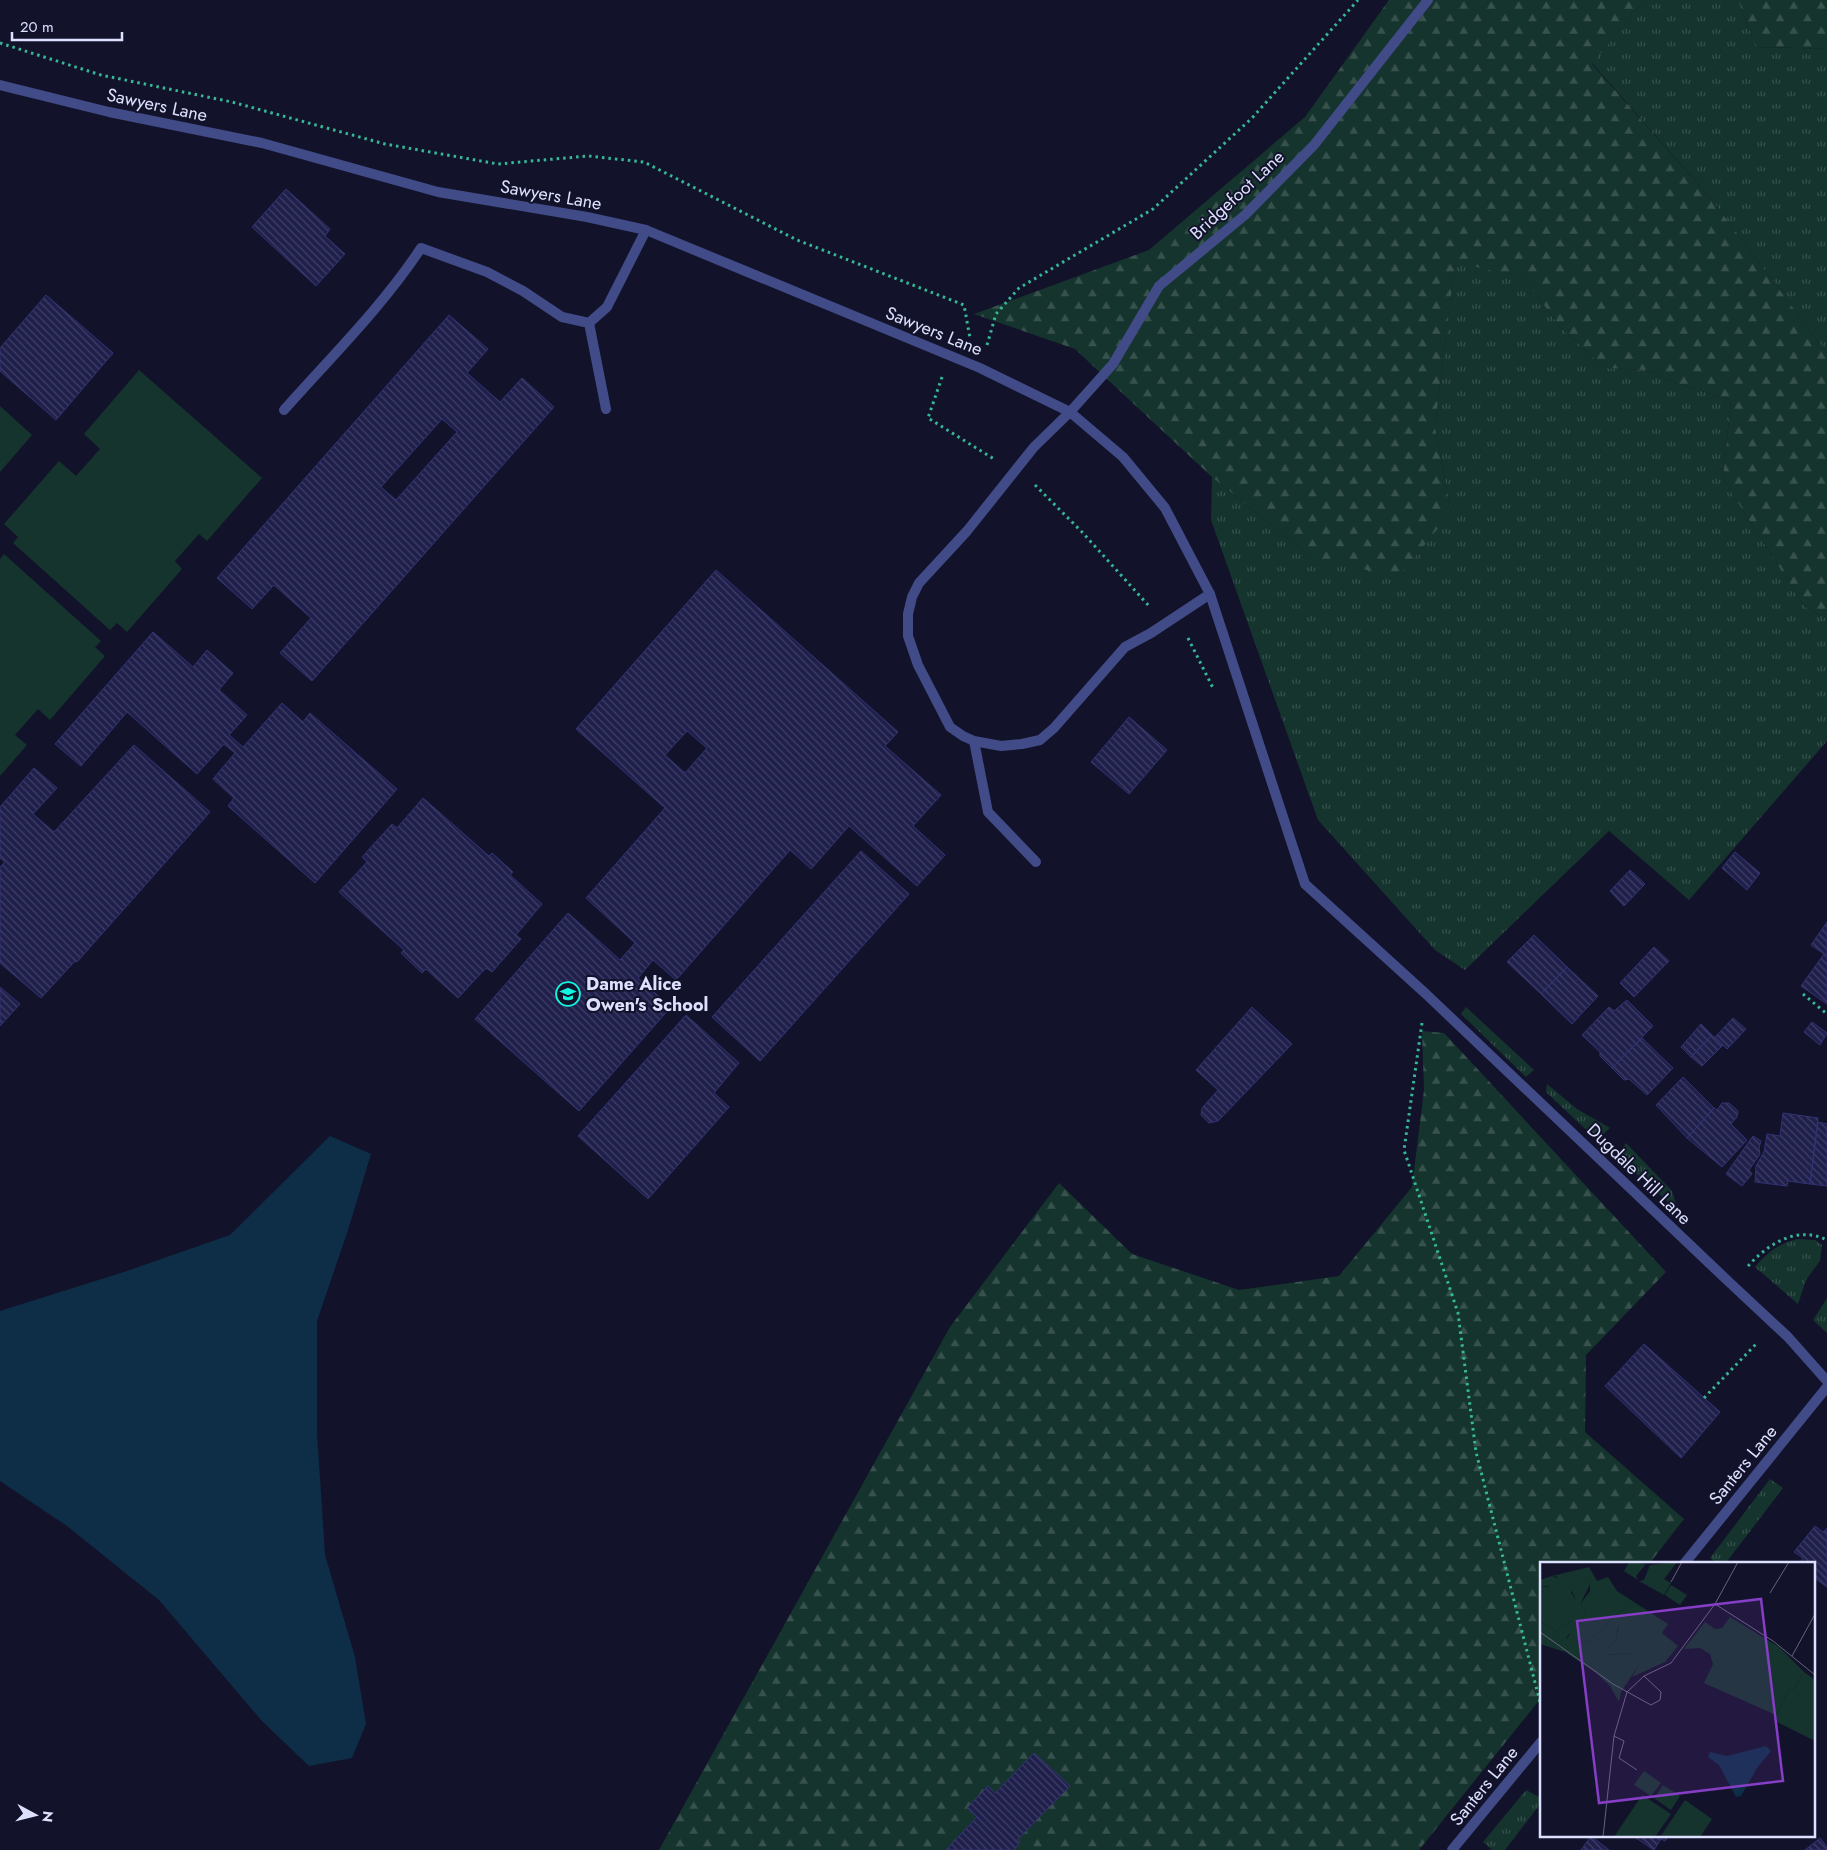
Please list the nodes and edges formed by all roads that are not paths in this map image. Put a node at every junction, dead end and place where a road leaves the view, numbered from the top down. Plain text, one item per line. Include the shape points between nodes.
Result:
1 (1428, 0) edge
2 (0, 85) edge
3 (646, 230) junction
4 (589, 323) junction
5 (606, 409) dead end
6 (284, 410) dead end
7 (1070, 412) junction
8 (1210, 594) junction
9 (974, 741) junction
10 (1036, 862) dead end
11 (1827, 1381) edge
12 (1827, 1387) edge
13 (1686, 1562) edge
14 (1540, 1743) edge
15 (1452, 1850) edge

1 - 7 street, Bridgefoot Lane via 1314,145 1245,215 1159,286 1113,364
2 - 3 street, Sawyers Lane via 109,112 262,143 438,192
3 - 4 street via 607,307
3 - 7 street, Sawyers Lane via 978,367
4 - 5 street
4 - 6 street via 562,317 488,272 421,248 406,271
7 - 8 street, Sawyers Lane via 1123,457 1165,508
7 - 9 street, Bridgefoot Lane via 1034,447 919,583 912,597 908,636 918,665 950,727
8 - 9 street, Bridgefoot Lane via 1125,647 1040,740 1001,746
8 - 11 street, Dugdale Hill Lane via 1305,884 1426,994 1788,1337
9 - 10 street via 988,812
12 - 13 street, Santers Lane
14 - 15 street, Santers Lane

